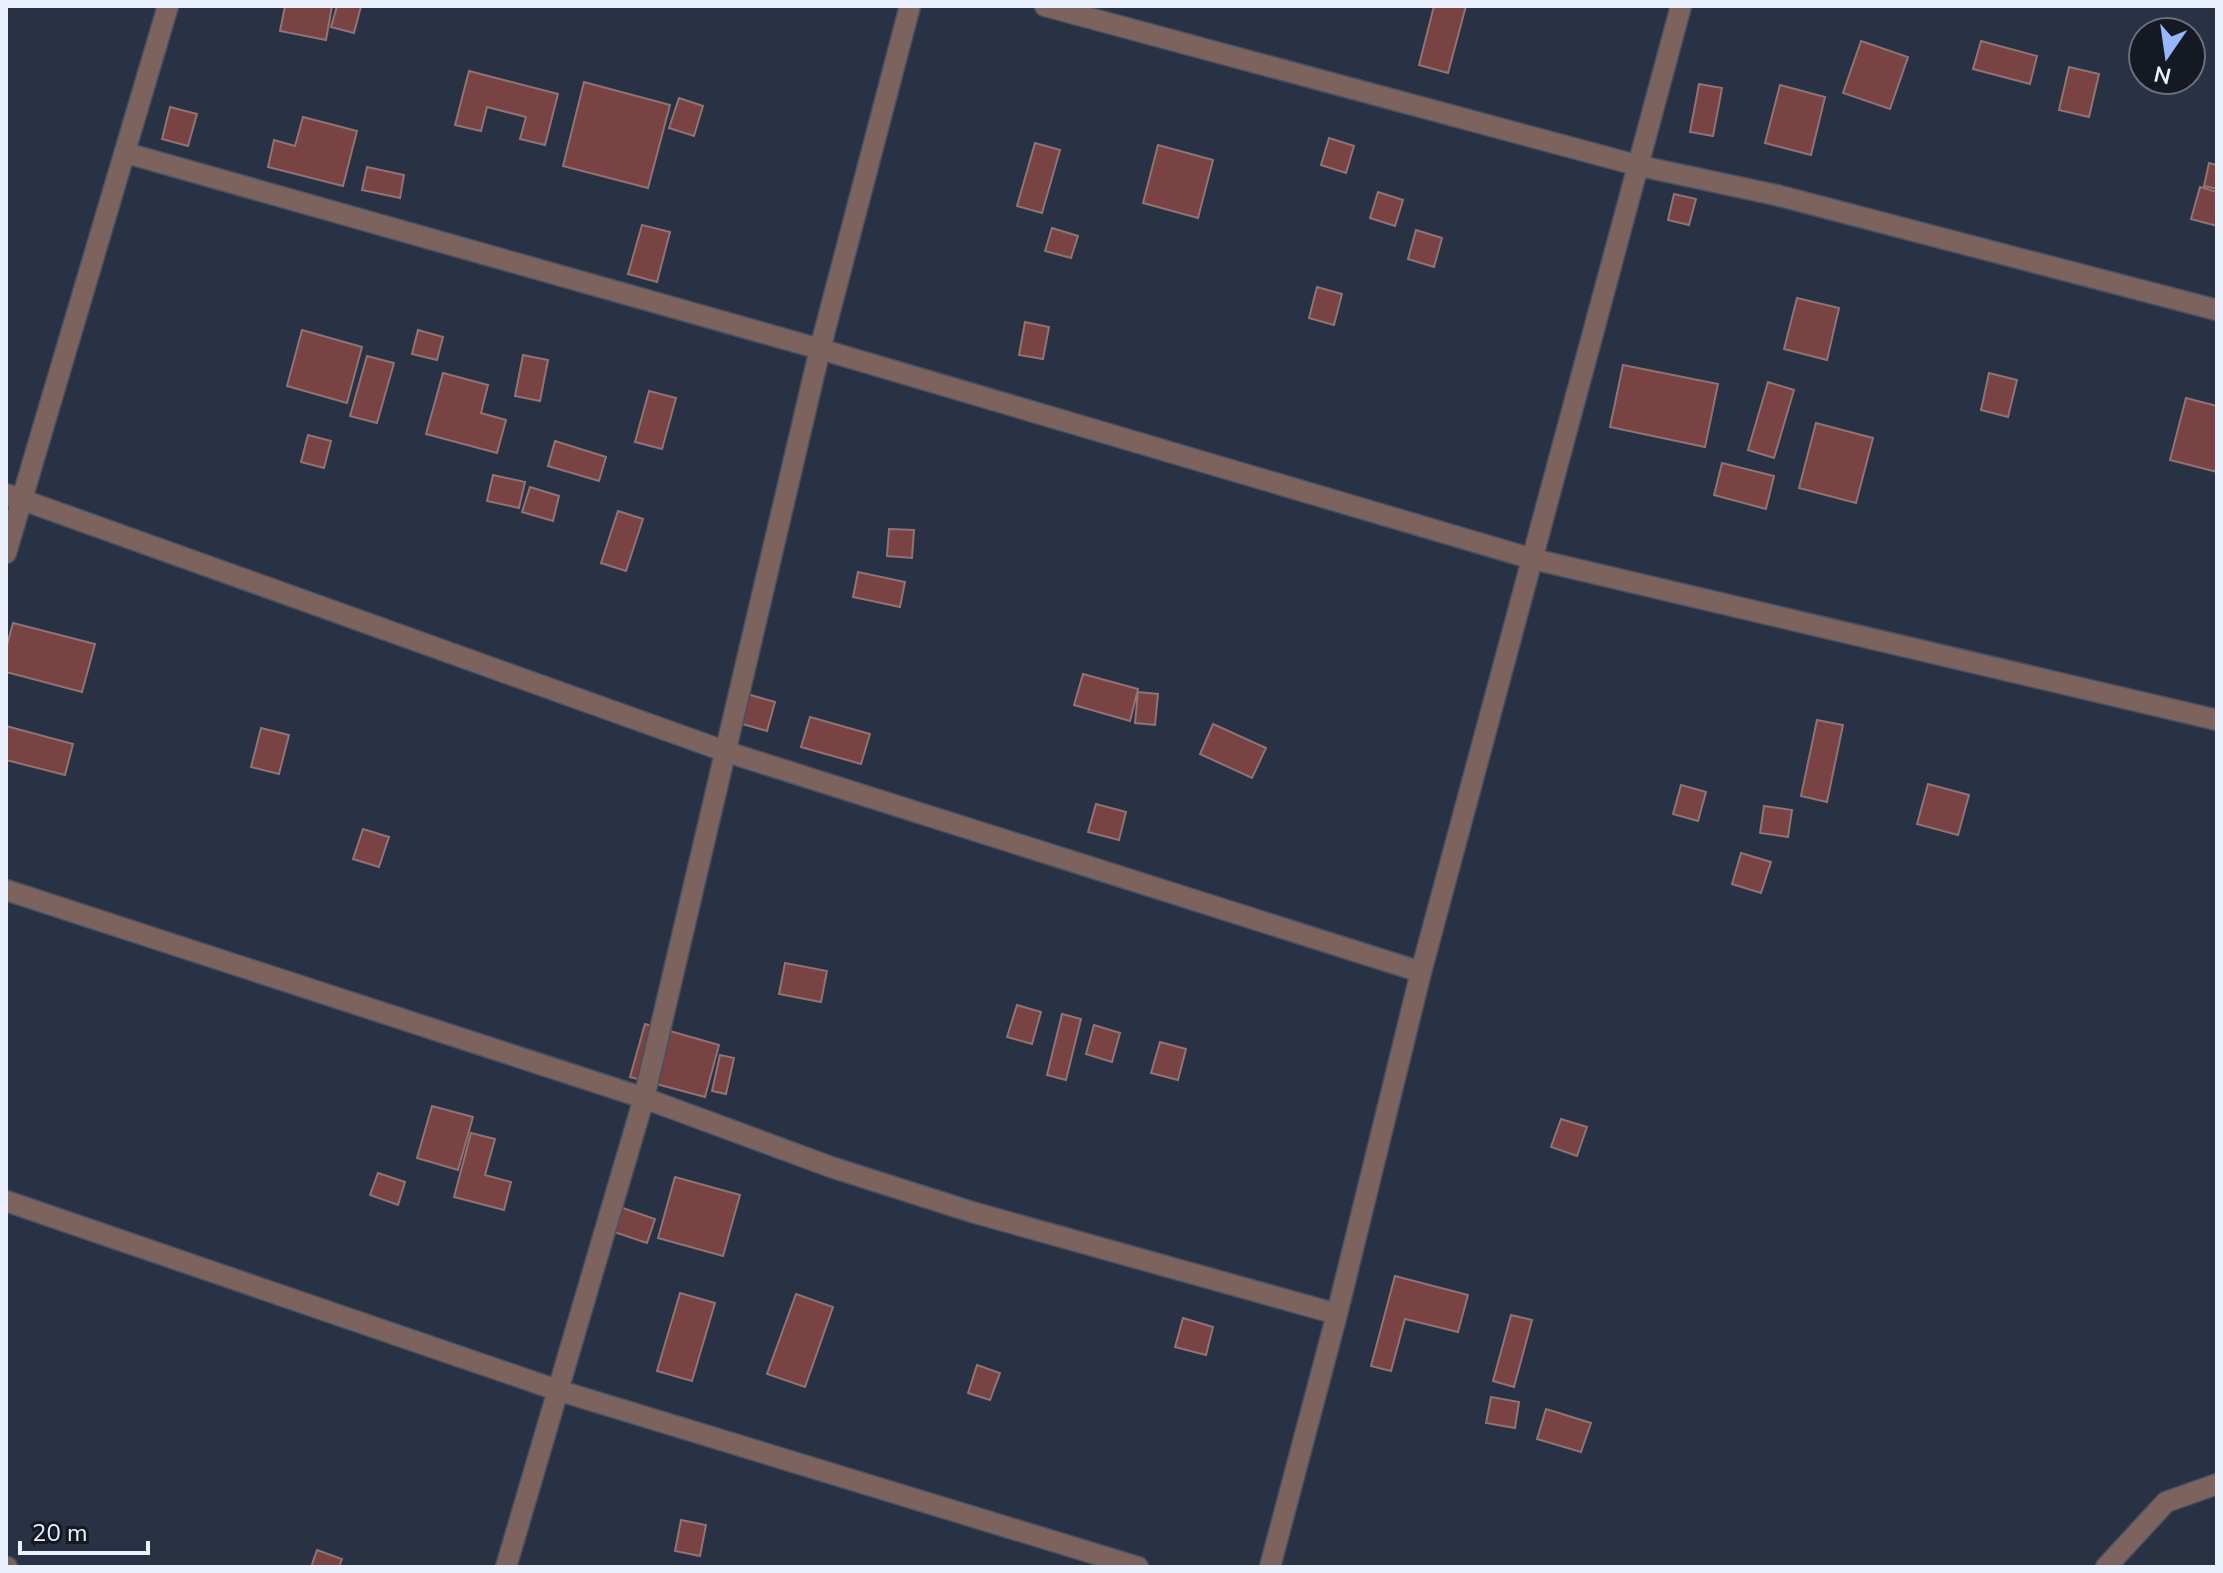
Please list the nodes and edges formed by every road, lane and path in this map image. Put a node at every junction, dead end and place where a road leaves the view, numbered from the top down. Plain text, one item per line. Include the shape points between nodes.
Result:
1 (168, 6) edge
2 (910, 6) edge
3 (1045, 6) edge
4 (1681, 6) edge
5 (126, 153) junction
6 (1640, 166) junction
7 (2217, 310) edge
8 (820, 349) junction
9 (14, 497) edge
10 (6, 553) edge
11 (1533, 559) junction
12 (2217, 720) edge
13 (727, 752) junction
14 (6, 890) edge
15 (1421, 972) junction
16 (644, 1098) junction
17 (6, 1201) edge
18 (1337, 1314) junction
19 (557, 1390) junction
20 (2217, 1484) edge
21 (506, 1567) edge
22 (1138, 1567) edge
23 (1270, 1567) edge
24 (2106, 1567) edge

1 - 5 street
2 - 8 street
3 - 6 street
4 - 6 street
5 - 8 street
5 - 9 street
6 - 7 street via 1776,195
6 - 11 street
8 - 11 street
8 - 13 street
9 - 10 street
9 - 13 street
11 - 12 street
11 - 15 street
13 - 15 street
13 - 16 street
14 - 16 street
15 - 18 street
16 - 18 street via 972,1212
16 - 19 street
17 - 19 street
18 - 23 street
19 - 21 street
19 - 22 street
20 - 24 street via 2166,1502

